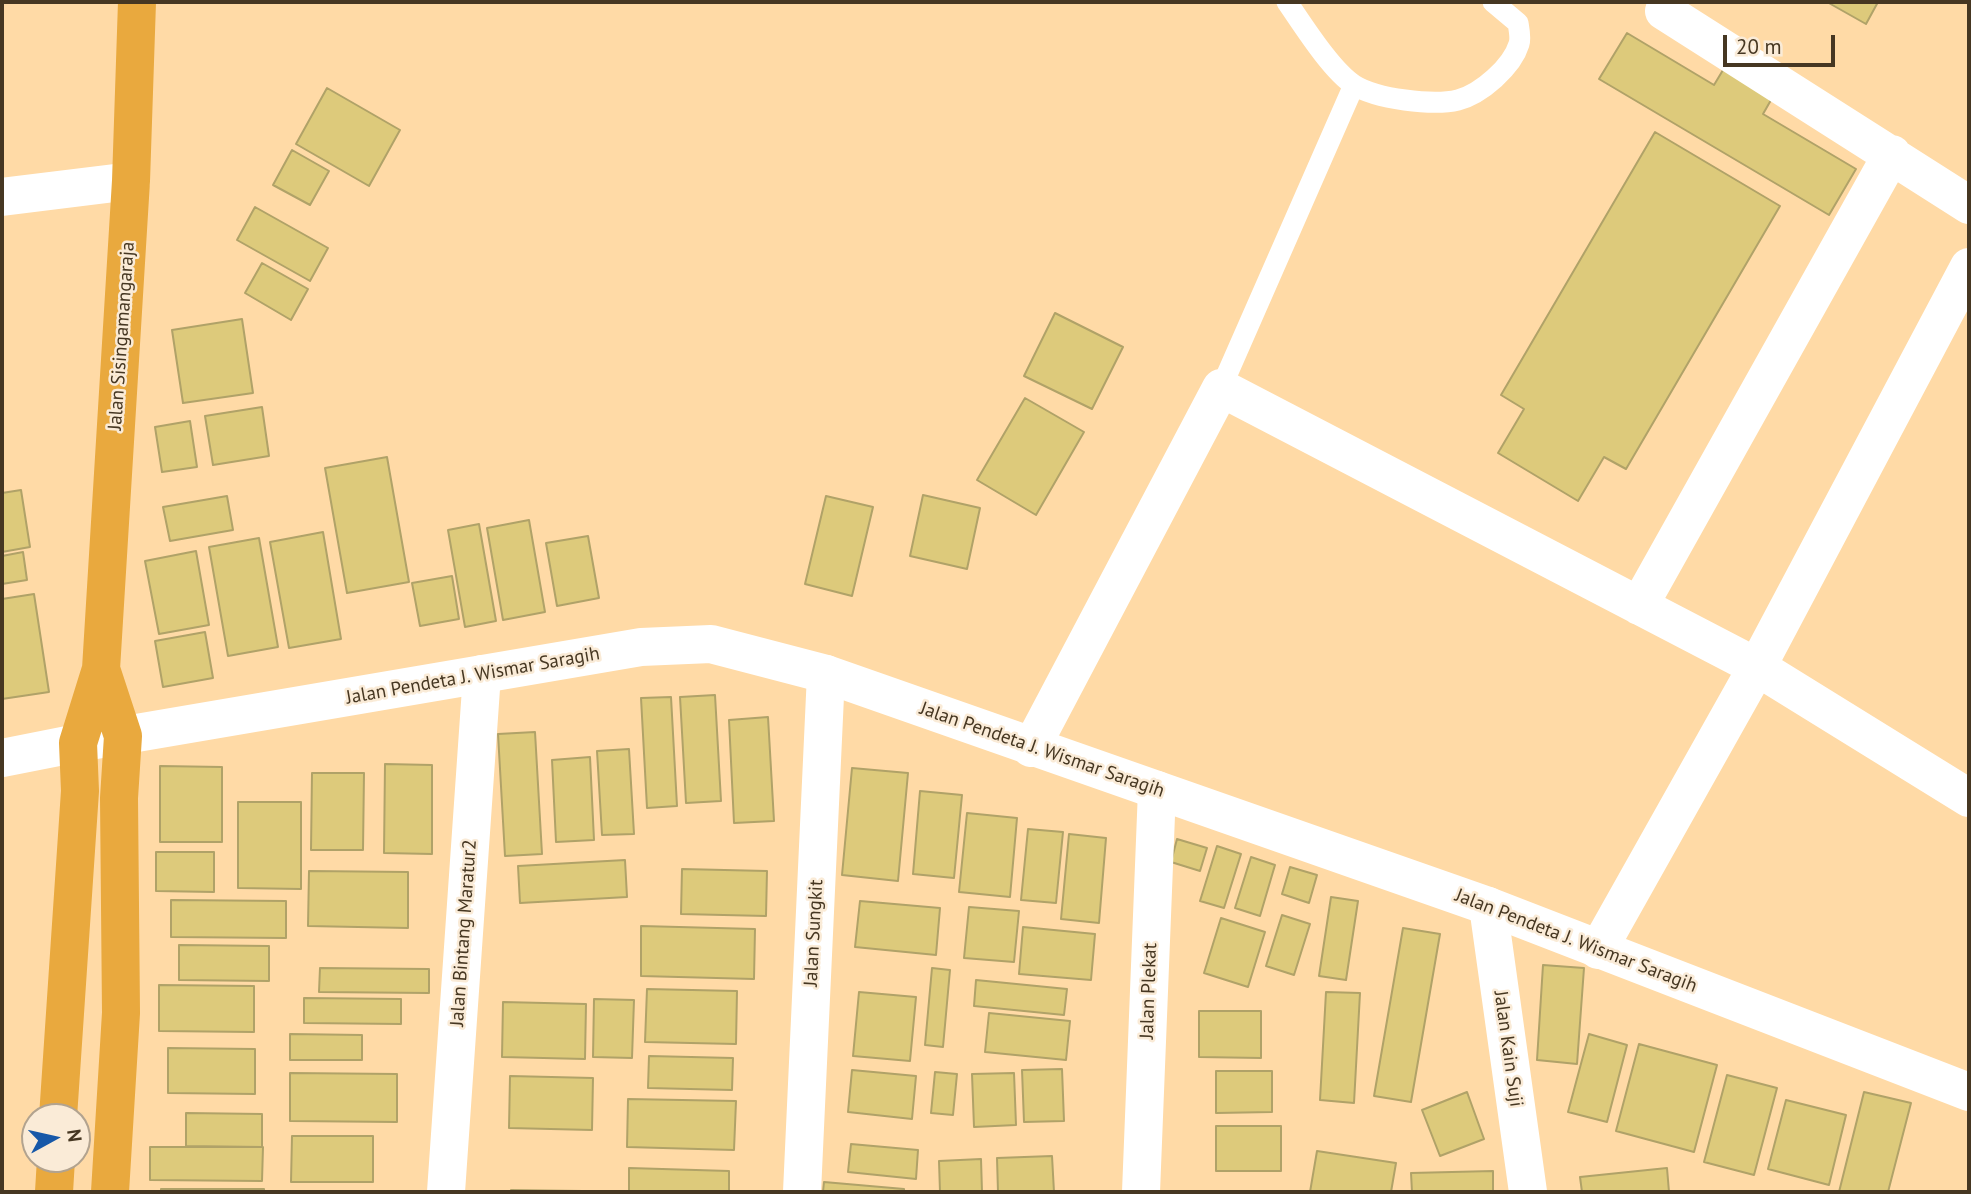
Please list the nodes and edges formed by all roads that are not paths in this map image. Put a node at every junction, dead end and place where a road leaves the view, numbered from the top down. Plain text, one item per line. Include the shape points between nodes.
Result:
1 (137, 2) edge
2 (1287, 2) edge
3 (1493, 2) edge
4 (1664, 11) dead end
5 (1354, 85) junction
6 (1892, 154) junction
7 (131, 181) junction
8 (2, 197) edge
9 (1969, 205) edge
10 (1969, 267) edge
11 (1221, 388) junction
12 (1639, 606) junction
13 (1757, 667) junction
14 (101, 669) junction
15 (482, 674) junction
16 (827, 674) junction
17 (123, 736) junction
18 (78, 743) junction
19 (1031, 748) junction
20 (2, 758) edge
21 (1157, 790) junction
22 (1969, 798) edge
23 (1488, 906) junction
24 (1598, 950) junction
25 (1969, 1092) edge
26 (59, 1103) edge
27 (55, 1173) edge
28 (54, 1192) edge
29 (110, 1192) edge
30 (446, 1192) edge
31 (802, 1192) edge
32 (1141, 1192) edge
33 (1528, 1192) edge

1 - 7 highway, Jalan Sisingamangaraja
2 - 5 lane via 1325,55
3 - 5 lane via 1518,23 1520,43 1503,70 1484,88 1458,100 1422,103 1385,97
4 - 6 street
5 - 11 lane
6 - 9 street
6 - 12 street
7 - 8 street
7 - 14 highway, Jalan Sisingamangaraja
10 - 13 street
11 - 12 street
11 - 19 street
12 - 13 street
13 - 22 street
13 - 24 street
14 - 17 highway, Jalan Sisingamangaraja
14 - 18 highway, Jalan Sisingamangaraja
15 - 16 street, Jalan Pendeta J. Wismar Saragih via 678,644 711,645
15 - 17 street, Jalan Pendeta J. Wismar Saragih
15 - 30 street, Jalan Bintang Maratur2
16 - 19 street, Jalan Pendeta J. Wismar Saragih
16 - 31 street, Jalan Sungkit
17 - 18 street, Jalan Pendeta J. Wismar Saragih
17 - 29 highway via 119,798 121,1013
18 - 20 street, Jalan Pendeta J. Wismar Saragih
18 - 26 highway, Jalan Sisingamangaraja via 80,791
19 - 21 street, Jalan Pendeta J. Wismar Saragih
21 - 23 street, Jalan Pendeta J. Wismar Saragih
21 - 32 street, Jalan Plekat
23 - 24 street, Jalan Pendeta J. Wismar Saragih
23 - 33 street, Jalan Kain Suji
24 - 25 street, Jalan Pendeta J. Wismar Saragih
27 - 28 highway

